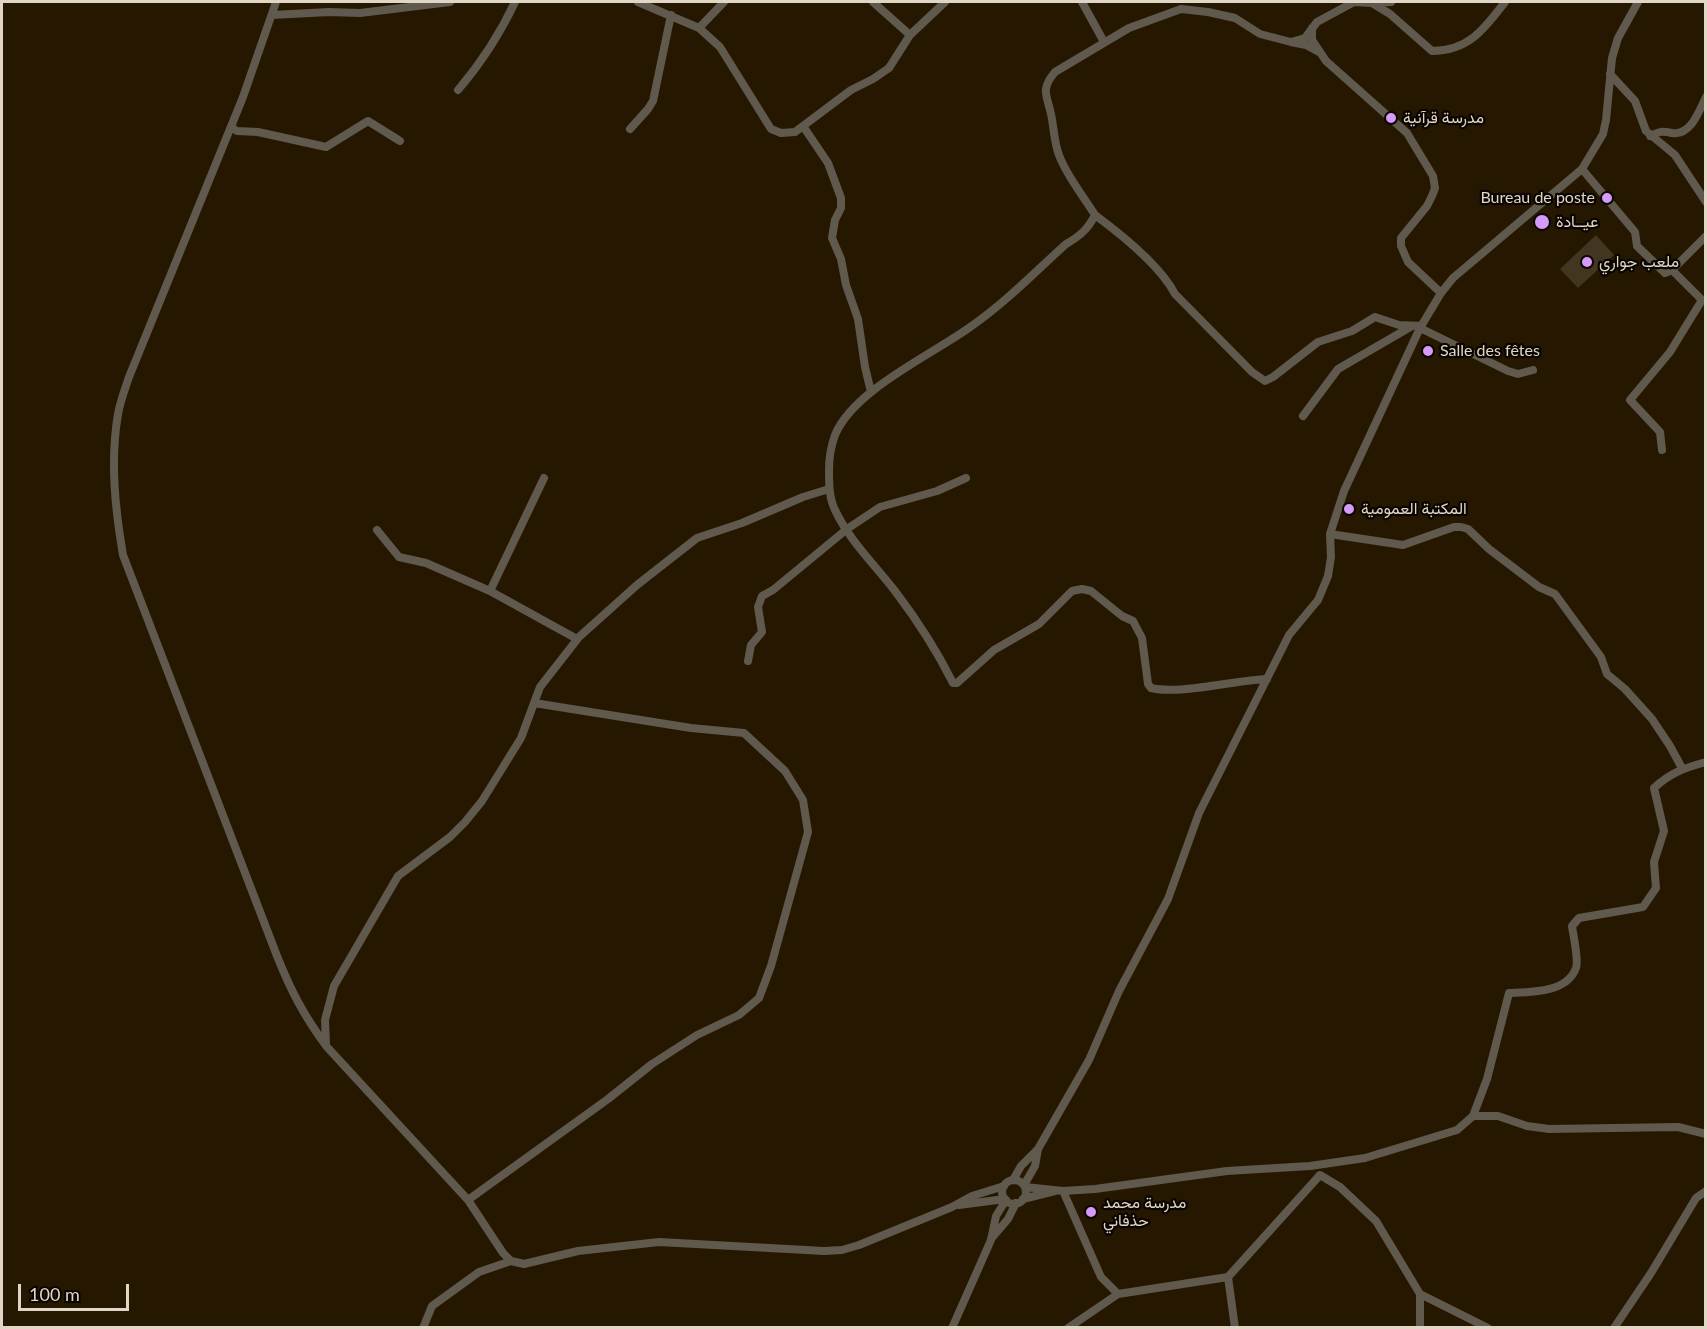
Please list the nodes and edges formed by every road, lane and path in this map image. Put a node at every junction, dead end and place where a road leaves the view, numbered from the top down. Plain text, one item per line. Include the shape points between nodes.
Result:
1 (276, 2) edge
2 (450, 2) edge
3 (515, 2) edge
4 (638, 2) edge
5 (724, 2) edge
6 (873, 2) edge
7 (945, 2) edge
8 (1083, 2) edge
9 (1390, 2) edge
10 (1505, 2) edge
11 (1638, 2) edge
12 (1372, 3) edge
13 (1390, 14) junction
14 (272, 15) junction
15 (671, 15) junction
16 (699, 28) junction
17 (1312, 28) junction
18 (910, 35) junction
19 (1104, 42) junction
20 (1291, 42) junction
21 (1319, 52) junction
22 (1610, 74) junction
23 (458, 90) dead end
24 (1706, 97) edge
25 (803, 126) junction
26 (231, 127) junction
27 (630, 129) dead end
28 (1650, 136) junction
29 (400, 141) dead end
30 (1582, 169) junction
31 (1706, 201) edge
32 (1095, 215) junction
33 (1706, 236) edge
34 (1671, 270) junction
35 (1441, 293) junction
36 (1418, 326) junction
37 (1533, 370) dead end
38 (871, 392) junction
39 (1303, 416) dead end
40 (1662, 450) dead end
41 (544, 478) dead end
42 (966, 478) dead end
43 (829, 489) junction
44 (377, 530) dead end
45 (847, 530) junction
46 (1330, 534) junction
47 (490, 591) junction
48 (577, 639) junction
49 (748, 661) dead end
50 (1267, 679) junction
51 (534, 703) junction
52 (1706, 762) edge
53 (1682, 768) junction
54 (325, 1020) junction
55 (309, 1023) junction
56 (327, 1047) junction
57 (1473, 1116) junction
58 (1706, 1126) edge
59 (1701, 1133) edge
60 (1038, 1149) junction
61 (1310, 1166) junction
62 (1320, 1175) junction
63 (1029, 1177) junction
64 (1013, 1180) junction
65 (1004, 1186) junction
66 (1024, 1186) junction
67 (1034, 1187) junction
68 (1059, 1191) junction
69 (1706, 1191) edge
70 (1005, 1199) junction
71 (468, 1200) junction
72 (986, 1201) junction
73 (1019, 1201) junction
74 (952, 1207) junction
75 (996, 1216) junction
76 (991, 1240) junction
77 (511, 1261) junction
78 (1228, 1277) junction
79 (1118, 1294) junction
80 (1420, 1294) junction
81 (423, 1328) edge
82 (952, 1328) edge
83 (1068, 1328) edge
84 (1234, 1328) edge
85 (1420, 1328) edge
86 (1488, 1328) edge
87 (1614, 1328) edge

1 - 14 street
2 - 14 street via 360,13
3 - 23 street via 480,65
4 - 15 street
5 - 16 street
6 - 18 street
7 - 18 street
8 - 19 street
9 - 12 street
9 - 13 street
10 - 13 street via 1485,28 1464,45 1444,51 1432,51
11 - 22 street via 1618,38
12 - 13 street
12 - 17 street via 1354,2
14 - 26 street
15 - 16 street
15 - 27 street via 653,101
16 - 25 street via 720,47 771,129 795,132
17 - 20 street via 1305,38
17 - 21 street via 1312,40
18 - 25 street via 889,68 851,90
19 - 20 street via 1180,9 1235,18 1260,34
19 - 32 street via 1055,72 1047,81 1044,94 1059,157
20 - 21 street
21 - 35 street via 1407,133 1433,176 1432,196 1401,238 1401,246 1408,262
22 - 28 street via 1635,101
22 - 30 street via 1603,134
24 - 28 street via 1689,128 1676,133 1664,130
25 - 38 street via 828,163 841,198 832,238 858,319
26 - 29 street via 326,147 368,121
26 - 55 street via 118,412 114,453 116,518 123,555 147,621 277,956
28 - 31 street via 1675,155
30 - 34 street via 1635,232 1637,246 1665,273
30 - 35 street
32 - 36 street via 1140,252 1169,282 1175,294 1265,381 1318,342 1352,331 1375,317
32 - 38 street via 1088,228 1002,304
33 - 34 street
34 - 40 street via 1702,300 1670,352 1630,400 1660,432
35 - 36 street
36 - 37 street via 1508,371 1518,374
36 - 39 street via 1338,369
36 - 46 street via 1344,491
38 - 43 street via 836,432 830,454
41 - 47 street
42 - 45 street via 937,491 880,507
43 - 45 street via 834,509
43 - 48 street via 697,538
44 - 47 street via 399,557 426,563
45 - 49 street via 762,596 758,607 762,632 751,645
45 - 50 street via 939,655 953,683 994,650 1039,624 1072,591 1082,589 1091,591 1133,621 1142,638 1151,688
46 - 50 street via 1331,557 1324,587 1289,635
46 - 53 street via 1403,545 1454,527 1468,530 1539,587 1556,594 1601,657 1607,674 1652,719
47 - 48 street
48 - 51 street via 540,687
50 - 60 street via 1199,813 1168,899 1119,991 1089,1060
51 - 54 street via 521,738 465,822 398,876 334,986
51 - 71 street via 744,733 785,771 803,800 808,832 759,998 739,1015 697,1035 652,1064
52 - 53 street
53 - 57 street via 1654,788 1664,831 1654,862 1656,888 1650,899 1643,907 1579,918 1572,926 1577,966 1569,979 1545,991 1509,993 1487,1079
54 - 55 street via 318,1025
54 - 56 street
55 - 56 street
56 - 71 street
57 - 59 street via 1498,1116 1549,1129 1678,1127
57 - 61 street via 1457,1130 1414,1144 1365,1158
58 - 59 street
60 - 63 street
60 - 64 street
61 - 62 street
61 - 68 street via 1227,1171
62 - 78 street
62 - 80 street via 1340,1186 1376,1221
63 - 66 street
63 - 67 street
64 - 65 street
64 - 66 street
65 - 70 street
65 - 74 street
66 - 67 street
66 - 73 street via 1025,1194
67 - 68 street
68 - 73 street
68 - 79 street via 1101,1277
69 - 87 street via 1696,1198
70 - 72 street
70 - 73 street
70 - 75 street
71 - 77 street
72 - 74 street
72 - 75 street
73 - 76 street
74 - 77 street via 842,1250 659,1242 578,1251 524,1264
75 - 76 street
76 - 82 street
77 - 81 street via 478,1272 432,1306
78 - 79 street
78 - 84 street
79 - 83 street
80 - 85 street
80 - 86 street

